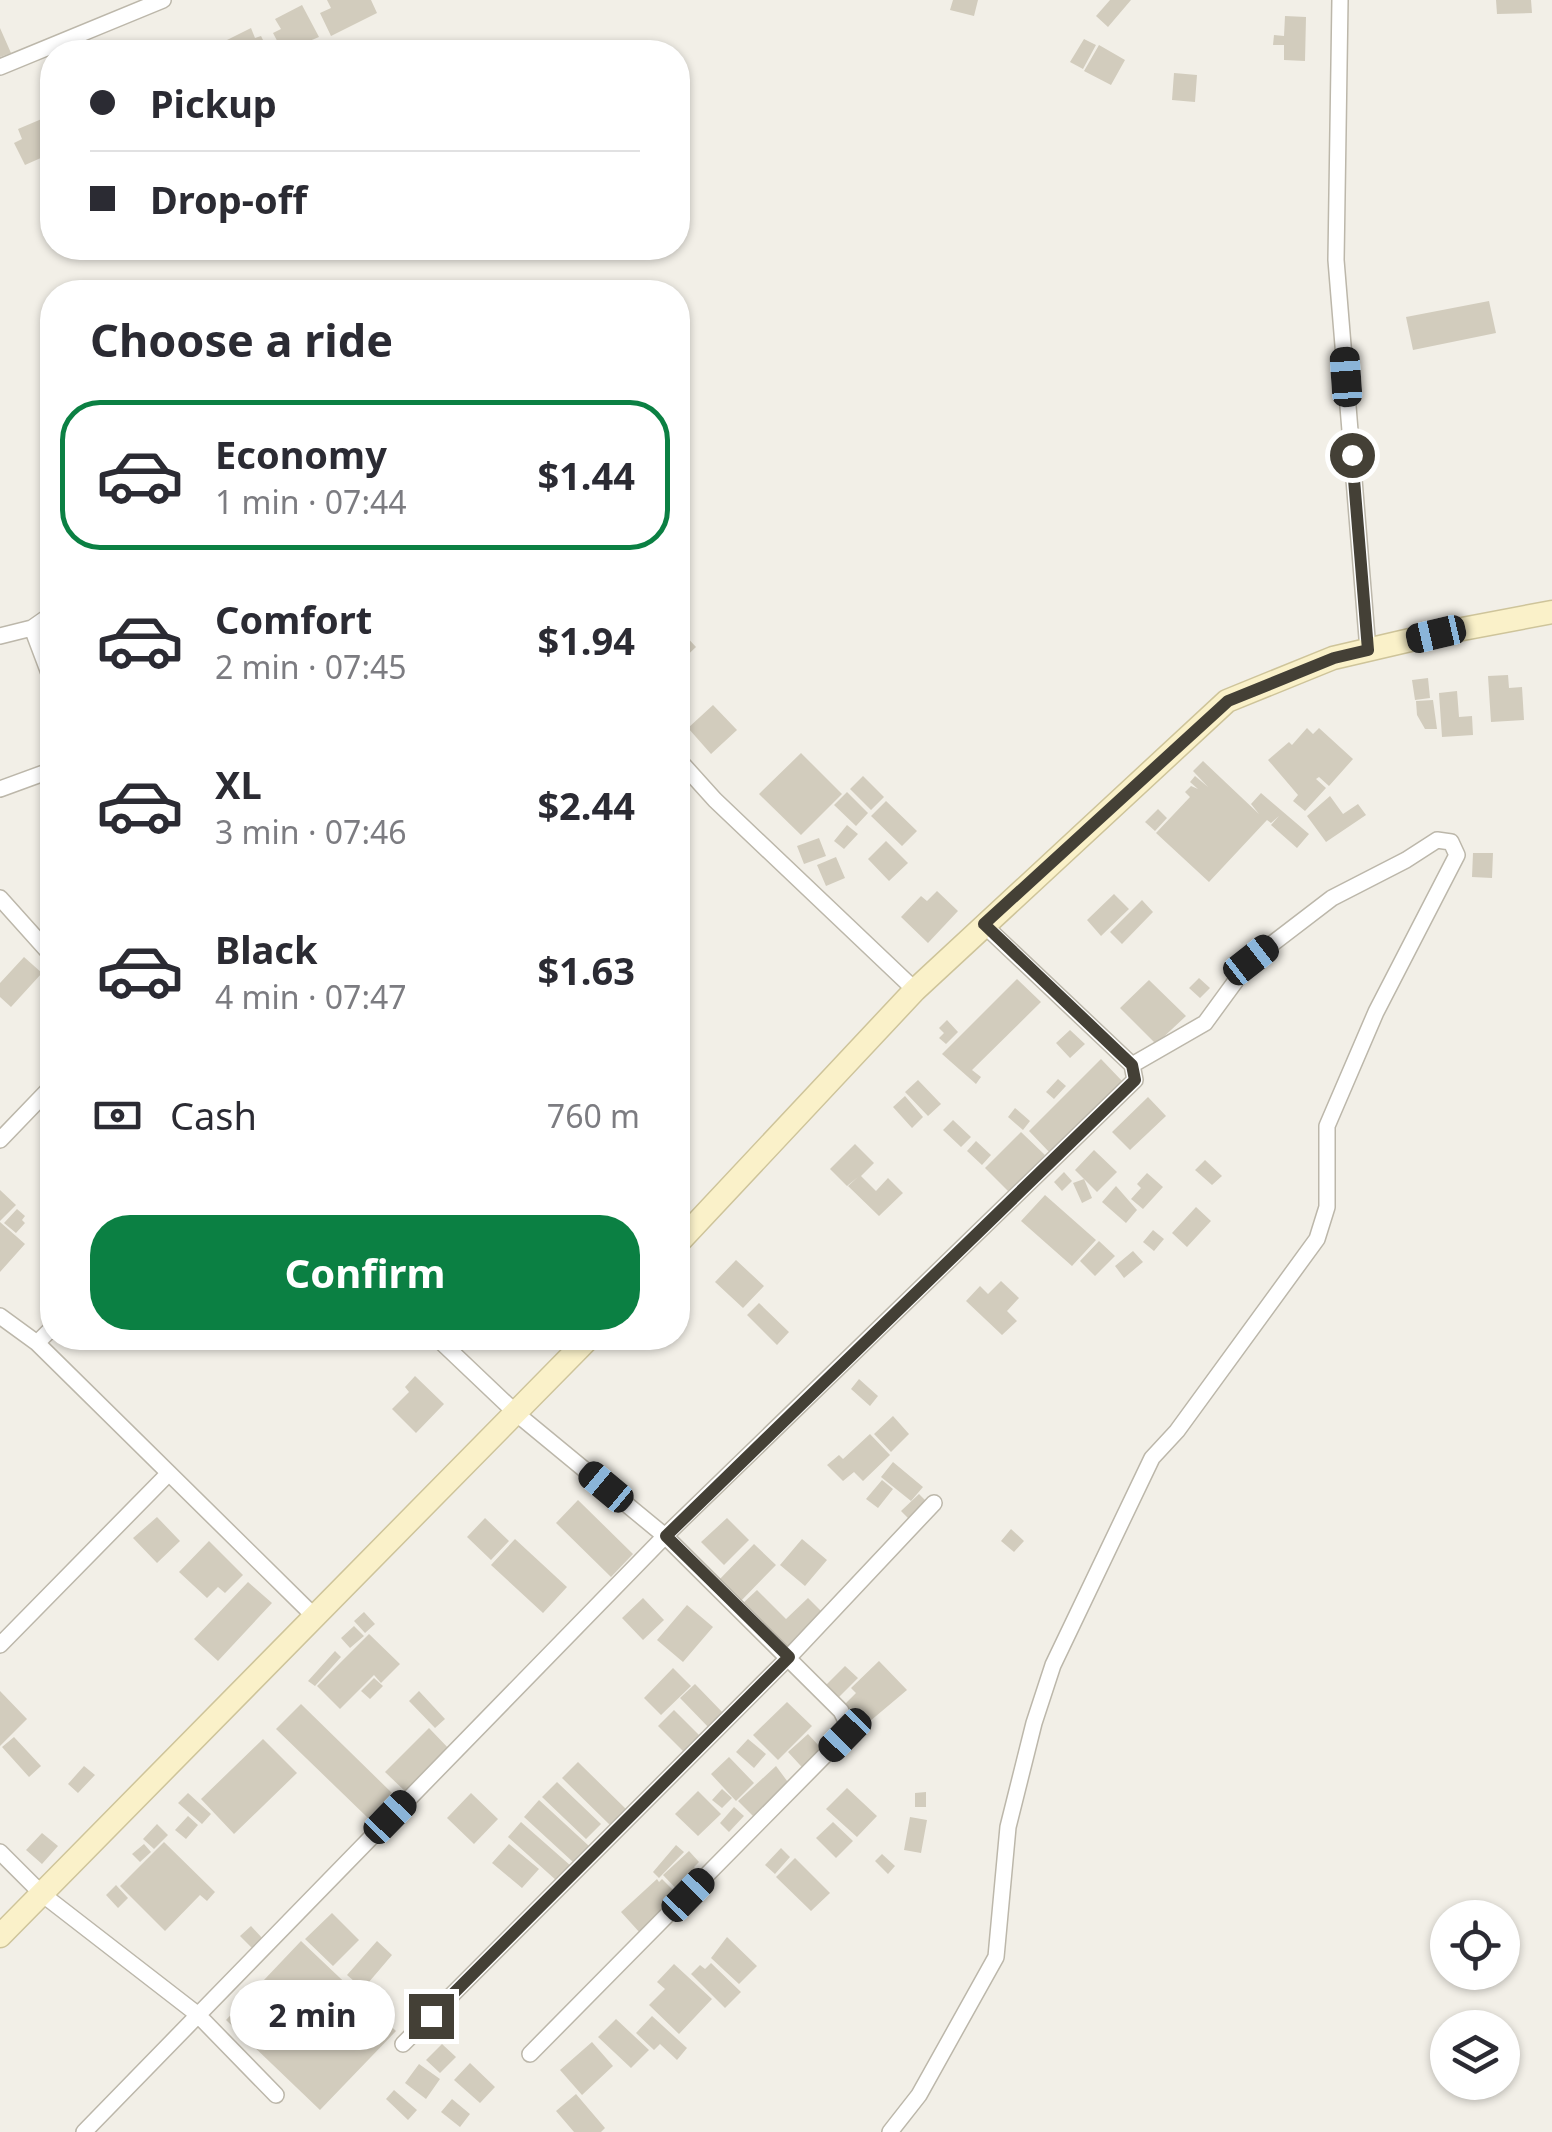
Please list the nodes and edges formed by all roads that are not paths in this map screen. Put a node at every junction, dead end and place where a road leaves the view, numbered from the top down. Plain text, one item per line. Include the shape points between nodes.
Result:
1 (163, 0) edge
2 (1340, 0) edge
3 (66, 40) edge
4 (40, 51) edge
5 (0, 67) edge
6 (1552, 612) edge
7 (40, 622) edge
8 (32, 628) junction
9 (0, 636) edge
10 (40, 649) edge
11 (1368, 650) junction
12 (690, 772) edge
13 (40, 775) edge
14 (0, 790) edge
15 (0, 898) edge
16 (984, 924) junction
17 (40, 943) edge
18 (914, 990) junction
19 (1132, 1065) junction
20 (40, 1098) edge
21 (0, 1140) edge
22 (690, 1230) edge
23 (0, 1316) edge
24 (40, 1340) edge
25 (37, 1343) junction
26 (40, 1346) edge
27 (44, 1350) edge
28 (450, 1350) edge
29 (577, 1350) edge
30 (517, 1414) junction
31 (168, 1473) junction
32 (934, 1503) dead end
33 (666, 1536) junction
34 (316, 1618) junction
35 (0, 1645) edge
36 (789, 1657) junction
37 (0, 1852) edge
38 (42, 1894) junction
39 (0, 1936) edge
40 (197, 2014) junction
41 (403, 2044) dead end
42 (530, 2054) dead end
43 (276, 2095) dead end
44 (84, 2132) edge
45 (890, 2132) edge

1 - 3 street
2 - 11 street via 1336,260
4 - 5 street
6 - 11 street
7 - 8 street
8 - 9 street
8 - 10 street
11 - 16 street via 1228,701
12 - 18 street
13 - 14 street
15 - 17 street
16 - 18 street
16 - 19 street
18 - 22 street
19 - 33 street via 1135,1080
19 - 45 street via 1204,1023 1251,960 1332,898 1437,840 1451,842 1456,855 1376,1012 1328,1126 1328,1207 1317,1239 1152,1458 1053,1665 1008,1827 996,1957 919,2095
20 - 21 street
23 - 25 street
24 - 25 street
25 - 26 street
27 - 31 street
28 - 30 street
29 - 30 street
30 - 33 street
30 - 34 street
31 - 34 street
31 - 35 street
32 - 36 street
33 - 36 street
33 - 40 street
34 - 38 street
36 - 41 street
36 - 42 street via 842,1711 845,1735
37 - 38 street
38 - 39 street
38 - 40 street
40 - 43 street
40 - 44 street

